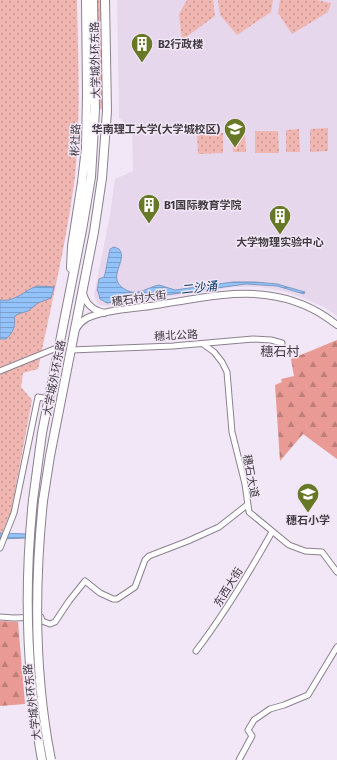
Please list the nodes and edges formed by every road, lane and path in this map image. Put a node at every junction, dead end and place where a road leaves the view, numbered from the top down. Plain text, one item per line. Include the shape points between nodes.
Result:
1 (86, 0) edge
2 (93, 0) edge
3 (105, 0) edge
4 (95, 111) junction
5 (107, 111) junction
6 (87, 199) junction
7 (99, 201) junction
8 (72, 281) junction
9 (82, 291) junction
10 (105, 313) junction
11 (337, 325) edge
12 (74, 332) junction
13 (203, 344) junction
14 (282, 344) dead end
15 (59, 347) junction
16 (71, 350) junction
17 (0, 371) edge
18 (49, 399) junction
19 (247, 505) junction
20 (272, 532) junction
21 (0, 548) edge
22 (337, 572) edge
23 (0, 617) edge
24 (337, 647) edge
25 (196, 651) dead end
26 (42, 760) edge
27 (51, 760) edge
28 (239, 760) edge

1 - 8 main road, 彬社路 via 86,148 72,246
2 - 4 main road, 大学城外环东路
3 - 5 main road, 大学城外环东路
4 - 5 main road
4 - 6 main road, 大学城外环东路
5 - 7 main road, 大学城外环东路
6 - 7 main road via 94,194 99,197
6 - 8 main road, 大学城外环东路
7 - 9 main road, 大学城外环东路
8 - 15 main road, 大学城外环东路
9 - 10 street, 穗石村大街 via 89,306
9 - 12 main road, 大学城外环东路
10 - 11 street, 穗石村大街 via 223,296 255,294 280,297 301,304
10 - 12 street, 穗石村大街 via 85,319
12 - 16 main road, 大学城外环东路
13 - 14 street, 穗北公路 via 253,339 271,340
13 - 16 street, 穗北公路
13 - 19 street, 穗石大道 via 214,352 226,372 232,432 245,484
15 - 17 street
15 - 18 main road, 大学城外环东路
16 - 27 main road, 大学城外环东路, bridge via 43,501 37,571 36,623 42,704
18 - 21 street via 38,397 14,513
18 - 26 main road, 大学城外环东路, bridge via 33,500 28,572 28,645 34,711
19 - 20 street via 250,513
19 - 23 street, 穗石大道 via 219,527 154,553 145,560 134,589 117,599 100,593 85,581 53,623 42,621 42,617
20 - 22 street via 295,548 322,552
20 - 25 street, 东西大街 via 239,589
24 - 28 street via 308,695 270,710 254,720 248,730 252,736

